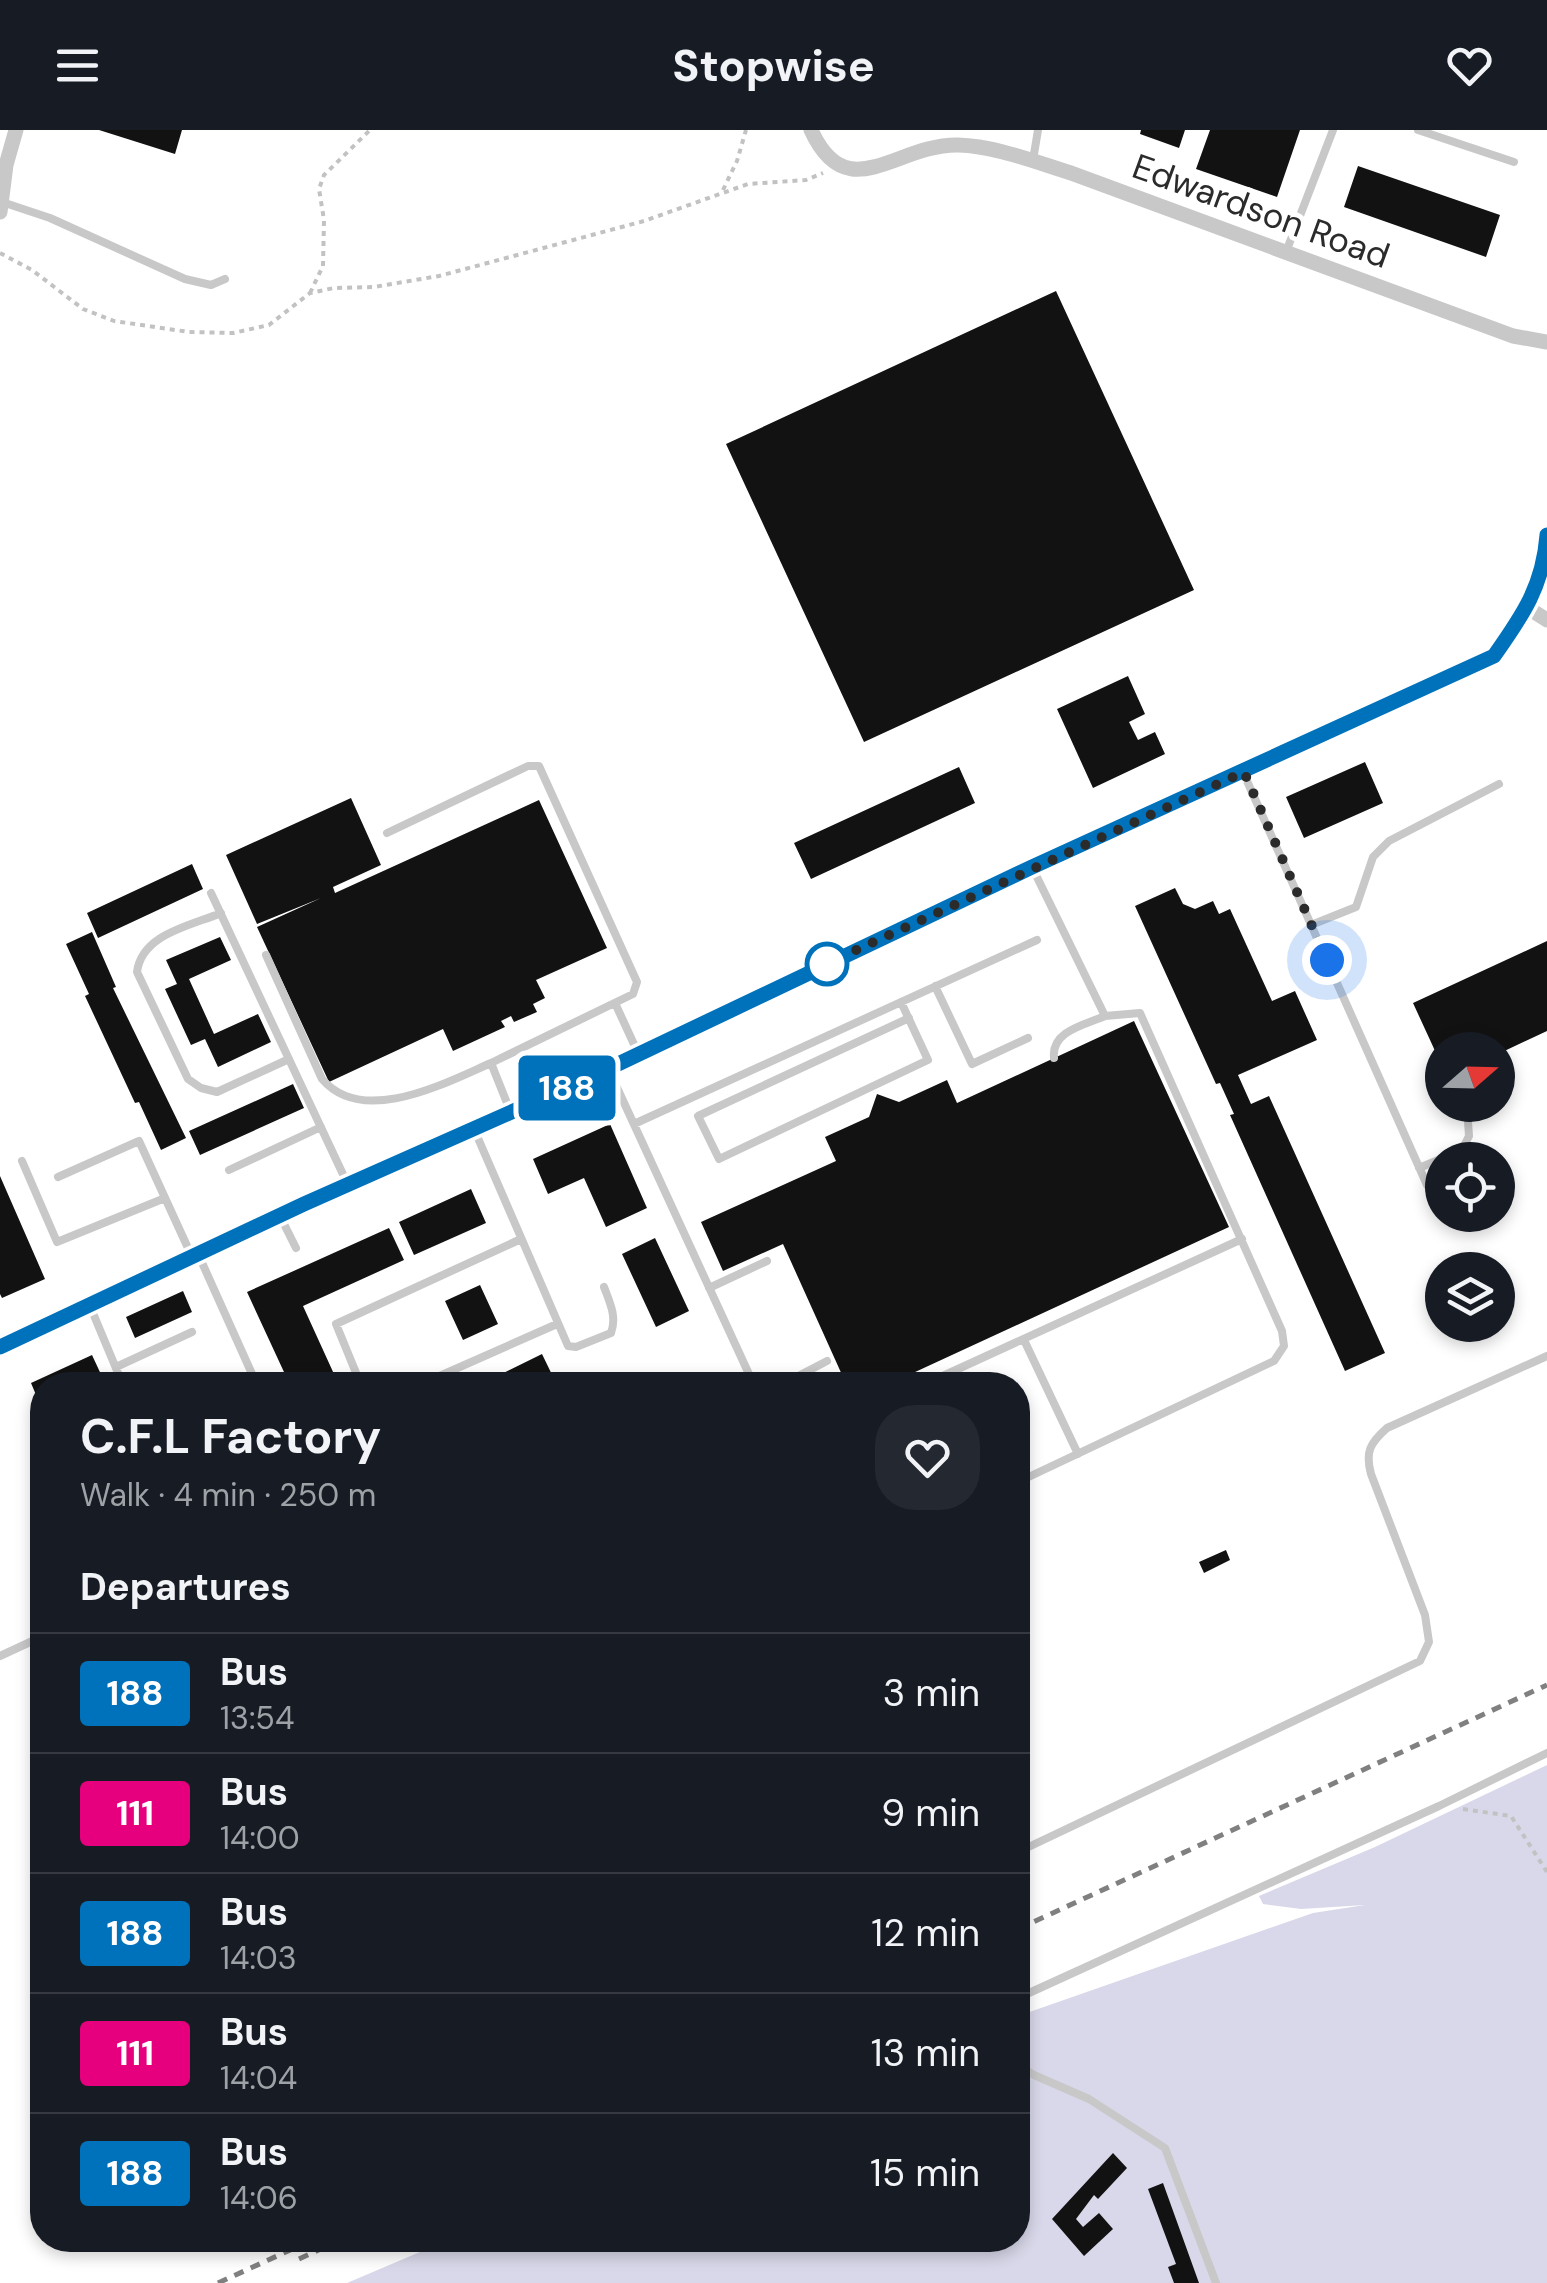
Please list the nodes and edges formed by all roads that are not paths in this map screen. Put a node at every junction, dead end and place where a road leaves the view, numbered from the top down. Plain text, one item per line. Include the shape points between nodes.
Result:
1 (16, 130) edge
2 (811, 130) edge
3 (1038, 130) edge
4 (1333, 130) edge
5 (1418, 130) edge
6 (1033, 162) junction
7 (1514, 162) dead end
8 (1, 207) edge
9 (1286, 252) junction
10 (225, 279) dead end
11 (1547, 342) edge
12 (1547, 535) edge
13 (1528, 608) junction
14 (1547, 620) edge
15 (1244, 772) junction
16 (1499, 784) dead end
17 (386, 833) dead end
18 (1032, 867) junction
19 (212, 893) dead end
20 (221, 913) junction
21 (1311, 926) junction
22 (1037, 940) dead end
23 (266, 955) dead end
24 (935, 986) junction
25 (615, 1002) junction
26 (901, 1002) junction
27 (1105, 1016) junction
28 (908, 1018) dead end
29 (1028, 1038) dead end
30 (638, 1053) junction
31 (1054, 1058) dead end
32 (289, 1059) junction
33 (491, 1064) junction
34 (608, 1068) junction
35 (510, 1113) junction
36 (1467, 1122) edge
37 (634, 1124) junction
38 (321, 1127) junction
39 (474, 1129) junction
40 (22, 1161) dead end
41 (1419, 1168) junction
42 (229, 1170) dead end
43 (58, 1177) dead end
44 (1425, 1181) edge
45 (348, 1185) junction
46 (165, 1198) junction
47 (280, 1216) junction
48 (521, 1239) junction
49 (1242, 1239) junction
50 (296, 1248) dead end
51 (196, 1257) junction
52 (767, 1262) dead end
53 (604, 1287) dead end
54 (709, 1288) junction
55 (90, 1306) junction
56 (557, 1324) junction
57 (192, 1332) dead end
58 (1024, 1340) junction
59 (0, 1347) edge
60 (1547, 1356) edge
61 (827, 1361) dead end
62 (116, 1368) junction
63 (118, 1372) edge
64 (250, 1372) edge
65 (356, 1372) edge
66 (448, 1372) edge
67 (748, 1372) edge
68 (806, 1372) edge
69 (952, 1372) edge
70 (1078, 1454) junction
71 (1030, 1476) edge
72 (30, 1642) edge
73 (0, 1656) edge
74 (1547, 1753) edge
75 (1030, 1846) edge
76 (1030, 1992) edge
77 (1030, 2072) edge
78 (1216, 2283) edge

1 - 8 street
2 - 6 street, Edwardson Road via 836,166 854,170 953,145
3 - 6 lane
4 - 9 lane
5 - 7 lane
6 - 9 street, Edwardson Road
8 - 10 lane via 50,218 186,279 211,286
9 - 11 street, Edwardson Road via 1513,336
12 - 13 street via 1545,563
13 - 14 street
13 - 15 street via 1494,656
15 - 18 street
15 - 21 lane
16 - 21 lane via 1389,841 1373,857 1356,906
17 - 25 lane via 539,766 638,982 633,994
18 - 27 lane
18 - 30 street
19 - 20 lane
20 - 32 lane
20 - 32 lane via 148,944 137,972 188,1079 201,1088 217,1092
21 - 41 lane
22 - 24 lane
23 - 33 lane via 330,1089 376,1102 397,1099
24 - 26 lane
24 - 29 lane via 972,1064
25 - 30 lane
25 - 33 lane
26 - 28 lane via 928,1060 718,1159 698,1116
26 - 37 lane
27 - 31 lane via 1058,1037
27 - 49 lane via 1140,1013
30 - 34 street
32 - 38 lane
33 - 35 lane
34 - 35 street
34 - 37 lane
35 - 39 street
36 - 41 lane via 1462,1150
37 - 54 lane
38 - 42 lane
38 - 45 lane
39 - 45 street
39 - 48 lane
40 - 46 lane via 57,1242
41 - 44 lane
43 - 46 lane via 139,1140
45 - 47 street
46 - 51 lane
47 - 50 lane
47 - 51 street
48 - 56 lane
48 - 65 lane via 336,1324
49 - 58 lane
49 - 70 lane via 1282,1331 1284,1346 1274,1361
51 - 55 street
51 - 64 lane
52 - 54 lane
53 - 56 lane via 612,1308 610,1333 568,1346
54 - 67 lane
55 - 59 street
55 - 62 lane
56 - 66 lane
57 - 62 lane
58 - 69 lane
58 - 70 lane
60 - 75 lane via 1387,1428 1371,1442 1366,1458 1425,1615 1429,1642 1420,1662
61 - 68 lane
62 - 63 lane
70 - 71 lane
72 - 73 lane
74 - 76 lane
77 - 78 lane via 1089,2099 1165,2148

